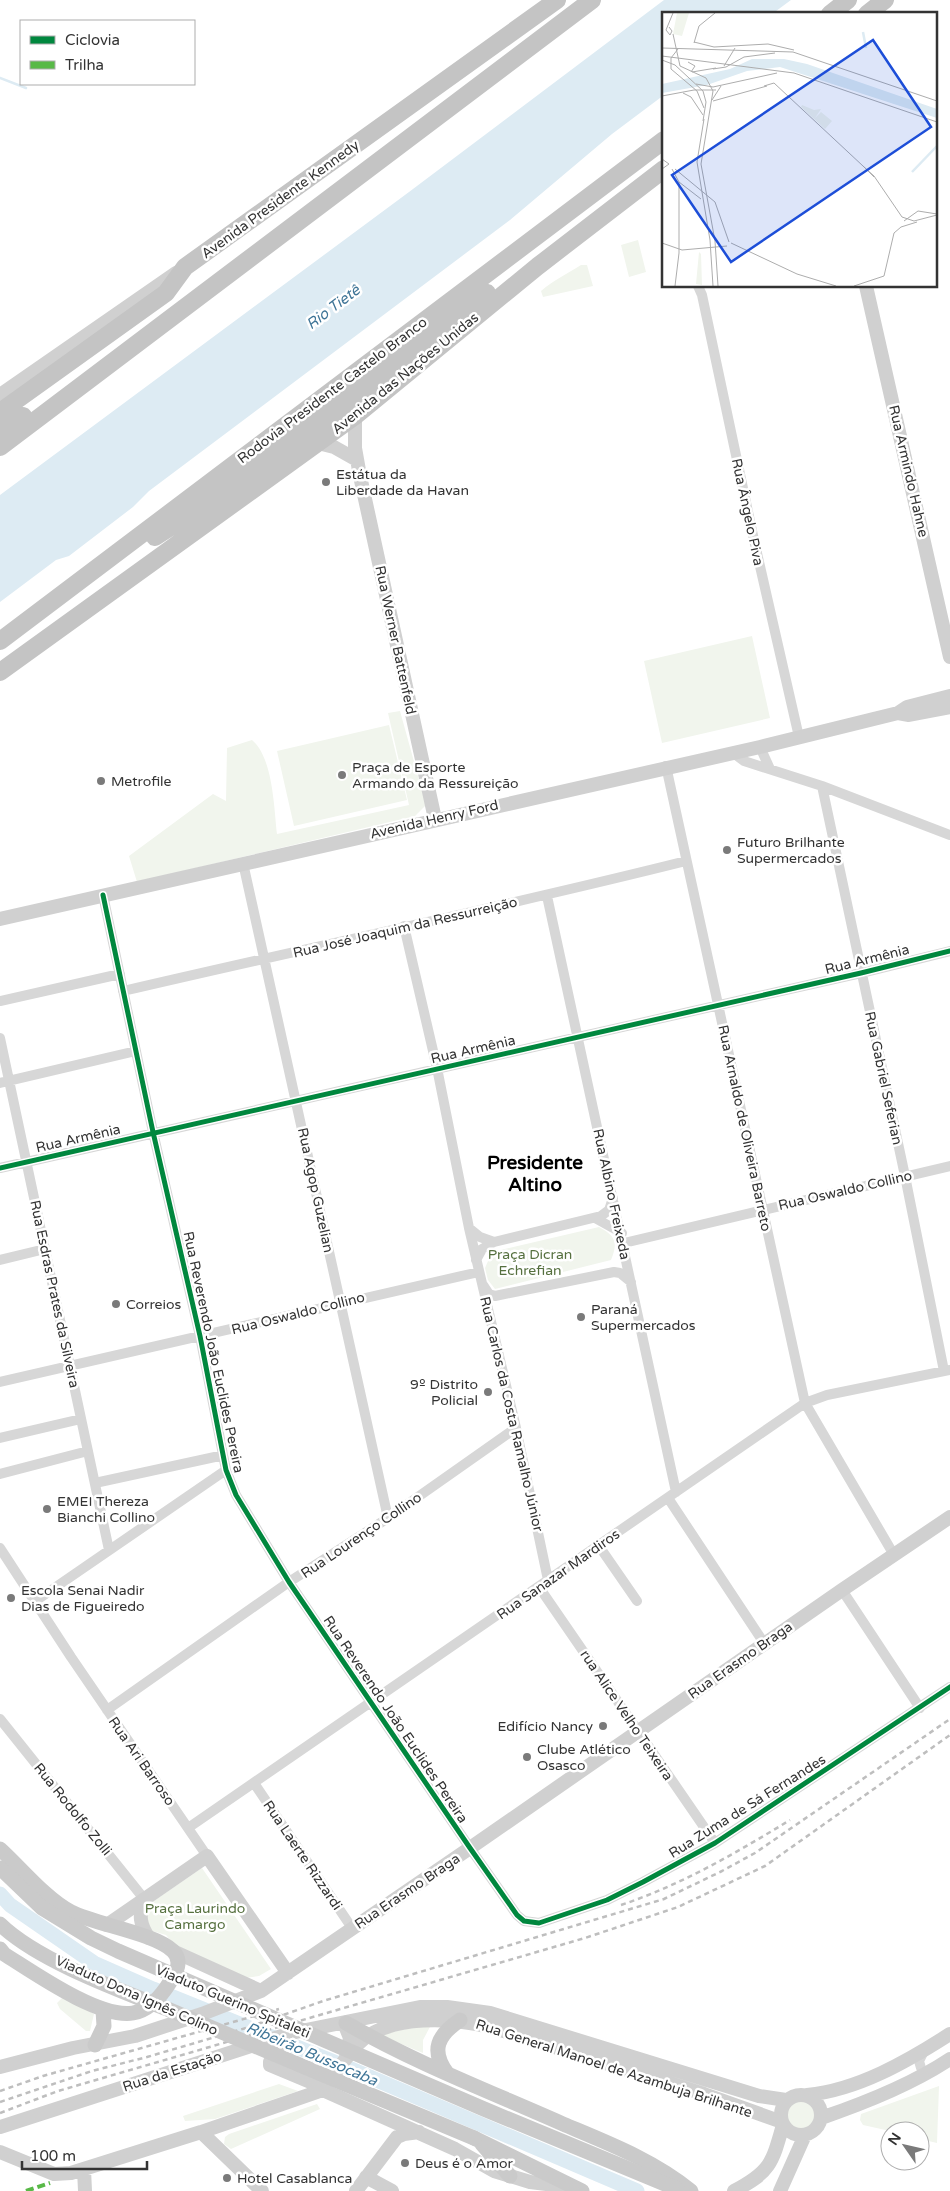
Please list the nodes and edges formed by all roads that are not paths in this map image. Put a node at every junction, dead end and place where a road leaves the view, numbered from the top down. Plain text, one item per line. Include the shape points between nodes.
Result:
1 (557, 0) edge
2 (592, 0) edge
3 (848, 0) edge
4 (885, 0) edge
5 (538, 6) edge
6 (833, 12) edge
7 (870, 12) edge
8 (662, 141) edge
9 (662, 171) edge
10 (538, 266) junction
11 (185, 267) junction
12 (699, 288) edge
13 (866, 288) edge
14 (80, 385) junction
15 (0, 395) edge
16 (0, 412) edge
17 (355, 416) junction
18 (0, 431) edge
19 (318, 442) junction
20 (0, 447) edge
21 (357, 460) junction
22 (100, 567) junction
23 (0, 641) edge
24 (950, 657) edge
25 (0, 672) edge
26 (950, 696) edge
27 (950, 707) edge
28 (898, 713) junction
29 (799, 737) junction
30 (760, 746) junction
31 (732, 752) junction
32 (666, 766) junction
33 (770, 769) junction
34 (822, 786) junction
35 (435, 819) junction
36 (950, 836) edge
37 (686, 861) junction
38 (242, 863) junction
39 (103, 895) junction
40 (547, 896) junction
41 (0, 919) edge
42 (404, 926) junction
43 (950, 951) edge
44 (265, 958) junction
45 (861, 973) junction
46 (120, 974) junction
47 (123, 991) junction
48 (0, 1002) edge
49 (718, 1004) junction
50 (577, 1037) junction
51 (0, 1038) edge
52 (136, 1051) junction
53 (437, 1068) junction
54 (5, 1082) edge
55 (296, 1101) junction
56 (152, 1132) junction
57 (26, 1162) junction
58 (950, 1166) edge
59 (0, 1168) edge
60 (905, 1176) junction
61 (613, 1198) junction
62 (763, 1210) junction
63 (595, 1218) junction
64 (469, 1228) junction
65 (494, 1242) junction
66 (624, 1243) junction
67 (45, 1250) junction
68 (0, 1260) edge
69 (476, 1260) junction
70 (479, 1272) junction
71 (608, 1272) junction
72 (631, 1282) junction
73 (482, 1284) junction
74 (501, 1296) junction
75 (340, 1302) junction
76 (488, 1309) junction
77 (200, 1336) junction
78 (70, 1366) junction
79 (947, 1371) edge
80 (0, 1382) edge
81 (805, 1403) junction
82 (81, 1419) junction
83 (516, 1428) junction
84 (0, 1438) edge
85 (88, 1451) junction
86 (224, 1455) junction
87 (226, 1470) junction
88 (0, 1474) edge
89 (95, 1484) junction
90 (672, 1495) junction
91 (950, 1517) edge
92 (388, 1518) junction
93 (598, 1546) junction
94 (0, 1548) edge
95 (109, 1550) junction
96 (894, 1555) junction
97 (289, 1582) junction
98 (544, 1584) junction
99 (842, 1590) junction
100 (637, 1601) dead end
101 (34, 1602) junction
102 (764, 1643) junction
103 (950, 1687) edge
104 (371, 1702) junction
105 (920, 1708) junction
106 (107, 1710) junction
107 (0, 1719) edge
108 (637, 1732) junction
109 (254, 1783) junction
110 (188, 1828) junction
111 (715, 1843) junction
112 (470, 1848) junction
113 (0, 1849) edge
114 (207, 1856) junction
115 (0, 1868) edge
116 (145, 1900) junction
117 (517, 1915) joint
118 (0, 1924) edge
119 (107, 1924) junction
120 (352, 1928) junction
121 (149, 1938) junction
122 (0, 1949) edge
123 (173, 1951) junction
124 (288, 1973) junction
125 (260, 1991) junction
126 (103, 2010) junction
127 (460, 2020) junction
128 (345, 2023) junction
129 (950, 2034) edge
130 (369, 2036) junction
131 (279, 2038) junction
132 (96, 2045) junction
133 (924, 2051) junction
134 (950, 2059) edge
135 (343, 2063) junction
136 (0, 2067) edge
137 (447, 2073) junction
138 (927, 2073) junction
139 (323, 2090) junction
140 (807, 2095) junction
141 (786, 2100) junction
142 (390, 2118) junction
143 (821, 2118) junction
144 (783, 2123) junction
145 (0, 2127) edge
146 (201, 2132) junction
147 (419, 2132) junction
148 (805, 2135) junction
149 (397, 2137) junction
150 (477, 2139) junction
151 (0, 2152) edge
152 (84, 2169) junction
153 (510, 2176) junction
154 (366, 2177) junction
155 (533, 2187) edge
156 (683, 2190) edge
157 (86, 2191) edge
158 (262, 2191) edge
159 (356, 2191) edge
160 (392, 2191) edge
161 (566, 2191) edge
162 (582, 2191) edge
163 (734, 2191) edge
164 (780, 2191) edge

1 - 5 highway, Avenida Presidente Kennedy
2 - 14 highway
3 - 6 highway
4 - 7 highway
5 - 11 highway, Avenida Presidente Kennedy
8 - 22 highway, Rodovia Presidente Castelo Branco via 239,458
9 - 10 highway, Avenida das Nações Unidas
10 - 17 highway, Avenida das Nações Unidas
10 - 22 highway via 480,298 206,504 130,554
11 - 15 main road, Avenida Presidente Kennedy
11 - 16 highway via 166,293
12 - 29 street, Rua Ângelo Piva
13 - 24 main road, Rua Armindo Hahne
14 - 18 highway via 46,399
14 - 20 highway
17 - 19 highway, Avenida das Nações Unidas
17 - 21 main road, Rua Werner Battenfeld
19 - 21 main road via 334,446
19 - 25 highway, Avenida das Nações Unidas
21 - 35 main road, Rua Werner Battenfeld
22 - 23 highway, Rodovia Presidente Castelo Branco
26 - 28 main road, Avenida Henry Ford via 907,707
27 - 28 main road, Avenida Henry Ford via 909,715
28 - 29 main road, Avenida Henry Ford
29 - 30 main road, Avenida Henry Ford
30 - 31 main road, Avenida Henry Ford
30 - 33 street
31 - 32 main road, Avenida Henry Ford
31 - 33 street via 744,761
32 - 35 main road, Avenida Henry Ford
32 - 37 street, Rua Arnaldo de Oliveira Barreto
33 - 34 street
34 - 36 street
34 - 45 street, Rua Gabriel Seferian
35 - 38 main road, Avenida Henry Ford
37 - 40 street, Rua José Joaquim da Ressurreição
37 - 49 street, Rua Arnaldo de Oliveira Barreto
38 - 39 main road, Avenida Henry Ford
38 - 44 street, Rua Agop Guzelian
39 - 41 main road, Avenida Henry Ford
39 - 46 street, Rua Reverendo João Euclides Pereira
40 - 42 street, Rua José Joaquim da Ressurreição
40 - 50 street, Rua Albino Freixeda
42 - 44 street, Rua José Joaquim da Ressurreição
42 - 53 street, Rua Carlos da Costa Ramalho Júnior
43 - 45 street, Rua Armênia
44 - 47 street, Rua José Joaquim da Ressurreição
44 - 55 street, Rua Agop Guzelian
45 - 49 street, Rua Armênia
45 - 60 street, Rua Gabriel Seferian
46 - 47 street, Rua Reverendo João Euclides Pereira
46 - 48 street
47 - 52 street, Rua Reverendo João Euclides Pereira
49 - 50 street, Rua Armênia
49 - 62 street, Rua Arnaldo de Oliveira Barreto
50 - 53 street, Rua Armênia
50 - 61 street, Rua Albino Freixeda
51 - 54 street, Rua Esdras Prates da Silveira
52 - 54 street
52 - 56 street, Rua Reverendo João Euclides Pereira
53 - 55 street, Rua Armênia
53 - 64 street, Rua Carlos da Costa Ramalho Júnior
54 - 57 street, Rua Esdras Prates da Silveira
55 - 56 street, Rua Armênia
55 - 75 street, Rua Agop Guzelian
56 - 57 street, Rua Armênia
56 - 77 street, Rua Reverendo João Euclides Pereira
57 - 59 street, Rua Armênia
57 - 67 street, Rua Esdras Prates da Silveira
58 - 60 street, Rua Oswaldo Collino
60 - 62 street, Rua Oswaldo Collino
60 - 79 street, Rua Gabriel Seferian
61 - 63 street via 608,1210
61 - 66 street, Rua Albino Freixeda
62 - 66 street, Rua Oswaldo Collino
62 - 81 street, Rua Arnaldo de Oliveira Barreto
63 - 65 street
63 - 66 street
64 - 65 street
64 - 69 street, Rua Carlos da Costa Ramalho Júnior
65 - 69 street via 482,1249
66 - 71 street via 618,1263
66 - 72 street, Rua Albino Freixeda
67 - 68 street
67 - 78 street, Rua Esdras Prates da Silveira
69 - 70 street, Rua Carlos da Costa Ramalho Júnior
70 - 73 street, Rua Carlos da Costa Ramalho Júnior
70 - 75 street, Rua Oswaldo Collino
71 - 72 street via 620,1273
71 - 74 street
72 - 90 street, Rua Albino Freixeda
73 - 74 street via 489,1294
73 - 76 street, Rua Carlos da Costa Ramalho Júnior
74 - 76 street
75 - 77 street, Rua Oswaldo Collino
75 - 92 street, Rua Agop Guzelian
76 - 83 street, Rua Carlos da Costa Ramalho Júnior
77 - 78 street, Rua Oswaldo Collino
77 - 86 street, Rua Reverendo João Euclides Pereira
78 - 80 street, Rua Oswaldo Collino
78 - 82 street, Rua Esdras Prates da Silveira
79 - 81 street, Rua Sanazar Mardiros
81 - 90 street, Rua Sanazar Mardiros
81 - 96 street, Rua Arnaldo de Oliveira Barreto
82 - 84 street
82 - 85 street, Rua Esdras Prates da Silveira
83 - 92 street, Rua Lourenço Collino
83 - 98 street, Rua Carlos da Costa Ramalho Júnior
85 - 88 street
85 - 89 street, Rua Esdras Prates da Silveira
86 - 87 street, Rua Reverendo João Euclides Pereira
86 - 89 street
87 - 95 street
87 - 97 street, Rua Reverendo João Euclides Pereira via 244,1511
89 - 95 street, Rua Esdras Prates da Silveira
90 - 93 street, Rua Sanazar Mardiros
90 - 102 street
91 - 96 main road, Rua Erasmo Braga
92 - 97 street, Rua Lourenço Collino
93 - 98 street, Rua Sanazar Mardiros
93 - 100 street
94 - 101 street, Rua Ari Barroso
95 - 101 street
96 - 99 main road, Rua Erasmo Braga
97 - 104 street, Rua Reverendo João Euclides Pereira
97 - 106 street, Rua Lourenço Collino
98 - 104 street, Rua Sanazar Mardiros
98 - 108 street, rua Alice Velho Teixeira
99 - 102 main road, Rua Erasmo Braga
99 - 105 street
101 - 106 street, Rua Ari Barroso
102 - 108 main road, Rua Erasmo Braga
103 - 105 street, Rua Zuma de Sá Fernandes
104 - 109 street, Rua Sanazar Mardiros
104 - 112 street, Rua Reverendo João Euclides Pereira
105 - 111 street, Rua Zuma de Sá Fernandes
106 - 110 street, Rua Ari Barroso
107 - 116 street, Rua Rodolfo Zolli
108 - 111 street, rua Alice Velho Teixeira
108 - 112 main road, Rua Erasmo Braga
109 - 110 street, Rua Sanazar Mardiros
109 - 120 street, Rua Laerte Rizzardi
110 - 114 street, Rua Ari Barroso
111 - 117 street, Rua Zuma de Sá Fernandes via 607,1900 539,1923 524,1921
112 - 117 street, Rua Reverendo João Euclides Pereira
112 - 120 main road, Rua Erasmo Braga
113 - 119 main road via 68,1910
114 - 116 main road
114 - 124 main road, Rua Ari Barroso
115 - 156 main road, Viaduto Guerino Spitaleti, bridge via 42,1908 104,1945 484,2109
116 - 119 main road
116 - 121 main road via 141,1920
118 - 150 main road, Viaduto Dona Ignês Colino, bridge via 39,1951 102,1982
119 - 121 main road
120 - 124 main road, Rua Erasmo Braga
121 - 123 main road
122 - 126 main road via 45,1979
123 - 125 main road
123 - 126 main road via 178,1966 162,1994 136,2013 116,2014
124 - 125 main road, Rua Erasmo Braga
125 - 132 main road, Rua Erasmo Braga via 202,2014
126 - 132 main road via 104,2026
127 - 130 main road, Rua General Manoel de Azambuja Brilhante via 406,2023
127 - 137 main road via 445,2032 438,2044 439,2062
127 - 144 main road, Rua General Manoel de Azambuja Brilhante via 694,2091
128 - 130 main road
128 - 131 main road, Rua da Estação
128 - 135 main road via 350,2038
128 - 141 main road, Rua General Manoel de Azambuja Brilhante via 420,2007 490,2013 759,2096
129 - 133 main road
130 - 135 main road, Rua General Manoel de Azambuja Brilhante
130 - 137 main road
131 - 139 main road via 270,2064
131 - 145 main road, Rua da Estação
132 - 136 main road, Rua Erasmo Braga
133 - 138 street via 919,2061
133 - 140 main road via 870,2077 828,2092
134 - 138 main road
135 - 139 main road, Rua General Manoel de Azambuja Brilhante
137 - 156 main road via 621,2148 650,2163
138 - 143 main road
139 - 142 main road
139 - 146 main road
140 - 141 main road via 796,2095
140 - 143 main road via 816,2102
141 - 144 main road via 781,2110
142 - 147 main road
142 - 149 main road
143 - 148 main road via 815,2129
144 - 148 main road via 795,2134
144 - 163 main road via 775,2153 762,2174
146 - 152 main road
146 - 158 main road
147 - 149 main road
147 - 153 main road
148 - 164 main road
149 - 154 main road
150 - 153 main road
150 - 162 main road, Viaduto Dona Ignês Colino
151 - 152 main road via 54,2174
152 - 157 main road
153 - 155 main road
154 - 159 main road
154 - 160 main road
155 - 161 main road via 554,2185

